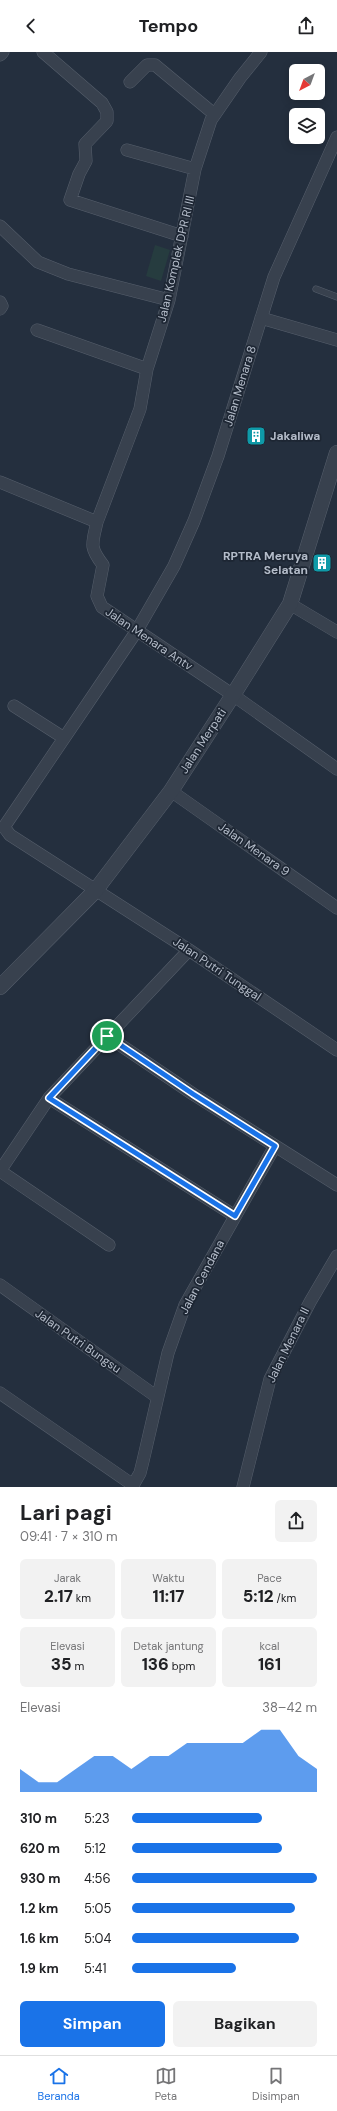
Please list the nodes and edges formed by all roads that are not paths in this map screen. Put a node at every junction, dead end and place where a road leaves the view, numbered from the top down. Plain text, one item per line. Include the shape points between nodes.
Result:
1 (3, 52) edge
2 (43, 52) edge
3 (261, 52) edge
4 (0, 55) edge
5 (130, 82) dead end
6 (214, 114) junction
7 (337, 137) edge
8 (127, 150) dead end
9 (195, 169) junction
10 (0, 226) edge
11 (182, 236) junction
12 (316, 289) dead end
13 (337, 296) edge
14 (169, 300) junction
15 (0, 302) edge
16 (0, 309) edge
17 (261, 318) junction
18 (37, 330) dead end
19 (337, 340) edge
20 (147, 369) junction
21 (337, 453) edge
22 (0, 482) edge
23 (97, 522) junction
24 (290, 604) junction
25 (136, 632) junction
26 (337, 632) edge
27 (233, 695) junction
28 (14, 706) dead end
29 (64, 738) junction
30 (337, 769) edge
31 (171, 791) junction
32 (3, 822) edge
33 (95, 891) junction
34 (337, 908) edge
35 (189, 950) junction
36 (0, 987) edge
37 (107, 1036) junction
38 (337, 1050) edge
39 (49, 1098) junction
40 (275, 1146) junction
41 (0, 1171) edge
42 (337, 1185) edge
43 (235, 1216) junction
44 (109, 1244) dead end
45 (337, 1256) edge
46 (0, 1285) edge
47 (0, 1393) edge
48 (157, 1397) junction
49 (132, 1486) edge
50 (243, 1487) edge

1 - 4 street
2 - 11 street via 102,103 108,112 107,121 85,144 86,161 70,200
3 - 6 street, Jalan Komplek DPR RI III
5 - 6 street via 147,65 155,65
6 - 9 street, Jalan Komplek DPR RI III
7 - 17 street, Jalan Menara 8 via 274,276
8 - 9 street
9 - 11 street, Jalan Komplek DPR RI III
10 - 14 street via 38,262 68,274
11 - 14 street, Jalan Komplek DPR RI III
12 - 13 lane
14 - 20 street, Jalan Komplek DPR RI III
15 - 16 street
17 - 19 street
17 - 25 street, Jalan Menara 8 via 218,456 194,521 174,566
18 - 20 street
20 - 23 street, Jalan Komplek DPR RI III via 134,429
21 - 24 street, Jalan Merpati
22 - 23 street
23 - 25 street, Jalan Menara Antv via 92,541 93,551 103,565 98,602
24 - 26 street
24 - 27 street, Jalan Merpati
25 - 27 street, Jalan Menara Antv
25 - 29 street, Jalan Menara 8
27 - 30 street, Jalan Menara Antv
27 - 31 street, Jalan Merpati
28 - 29 street
29 - 32 street, Jalan Menara 8
31 - 33 street, Jalan Merpati
31 - 34 street, Jalan Menara 9
32 - 33 street, Jalan Putri Tunggal via 5,831 10,835
33 - 35 street, Jalan Putri Tunggal
33 - 36 street, Jalan Merpati
35 - 37 street
35 - 38 street, Jalan Putri Tunggal
37 - 39 street
37 - 40 street
39 - 41 street
39 - 43 street
40 - 42 street
40 - 43 street, Jalan Cendana
41 - 44 street
43 - 48 street, Jalan Cendana via 185,1305 168,1353
45 - 50 street, Jalan Menara II via 270,1379
46 - 48 street, Jalan Putri Bungsu
47 - 49 street
48 - 49 street, Jalan Cendana via 143,1461

